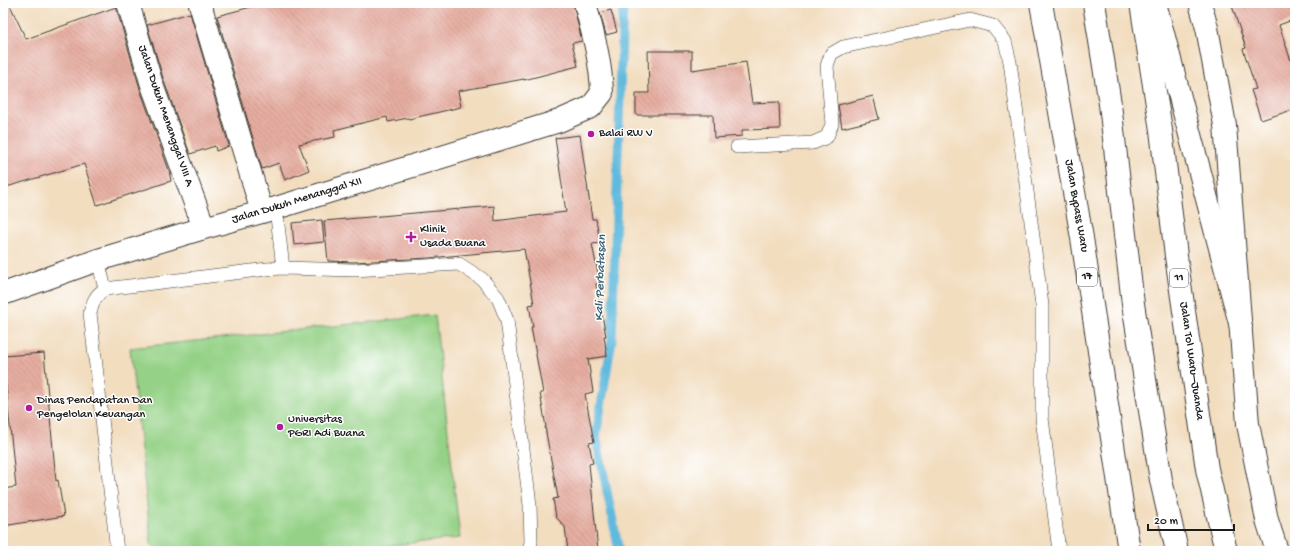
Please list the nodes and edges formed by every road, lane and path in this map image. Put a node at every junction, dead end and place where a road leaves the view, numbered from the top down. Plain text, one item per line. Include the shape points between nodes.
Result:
1 (128, 3) edge
2 (203, 3) edge
3 (585, 3) edge
4 (1041, 3) edge
5 (1094, 3) edge
6 (1141, 3) edge
7 (1156, 3) edge
8 (1200, 3) edge
9 (737, 147) dead end
10 (269, 210) junction
11 (204, 228) junction
12 (98, 260) junction
13 (283, 268) junction
14 (104, 289) junction
15 (3, 294) edge
16 (1241, 327) junction
17 (117, 551) edge
18 (528, 551) edge
19 (1059, 551) edge
20 (1129, 551) edge
21 (1176, 551) edge
22 (1226, 551) edge
23 (1277, 551) edge

1 - 11 main road, Jalan Dukuh Menanggal VIII A via 152,85
2 - 10 main road via 200,4
3 - 10 main road, Jalan Dukuh Menanggal XII via 598,51 602,93 591,106 559,121
4 - 20 main road, Jalan Bypass Waru / 17 via 1082,238
5 - 21 main road via 1110,104 1133,304 1161,480
6 - 22 main road, Jalan Tol Waru–Juanda / 11 via 1161,130 1176,256 1207,470
7 - 16 main road
8 - 16 main road via 1225,125
9 - 19 lane via 813,143 826,138 832,124 827,66 831,54 843,47 970,20 992,26 1005,41 1010,62 1042,305 1042,418
10 - 11 main road, Jalan Dukuh Menanggal XII
10 - 13 lane
11 - 12 main road, Jalan Dukuh Menanggal XII
12 - 14 lane
12 - 15 main road, Jalan Dukuh Menanggal XII
13 - 14 lane
13 - 18 lane via 354,270 459,264 482,279 498,298 507,320 530,505 531,542
14 - 17 lane via 94,300 90,313
16 - 23 main road via 1248,424 1267,520

